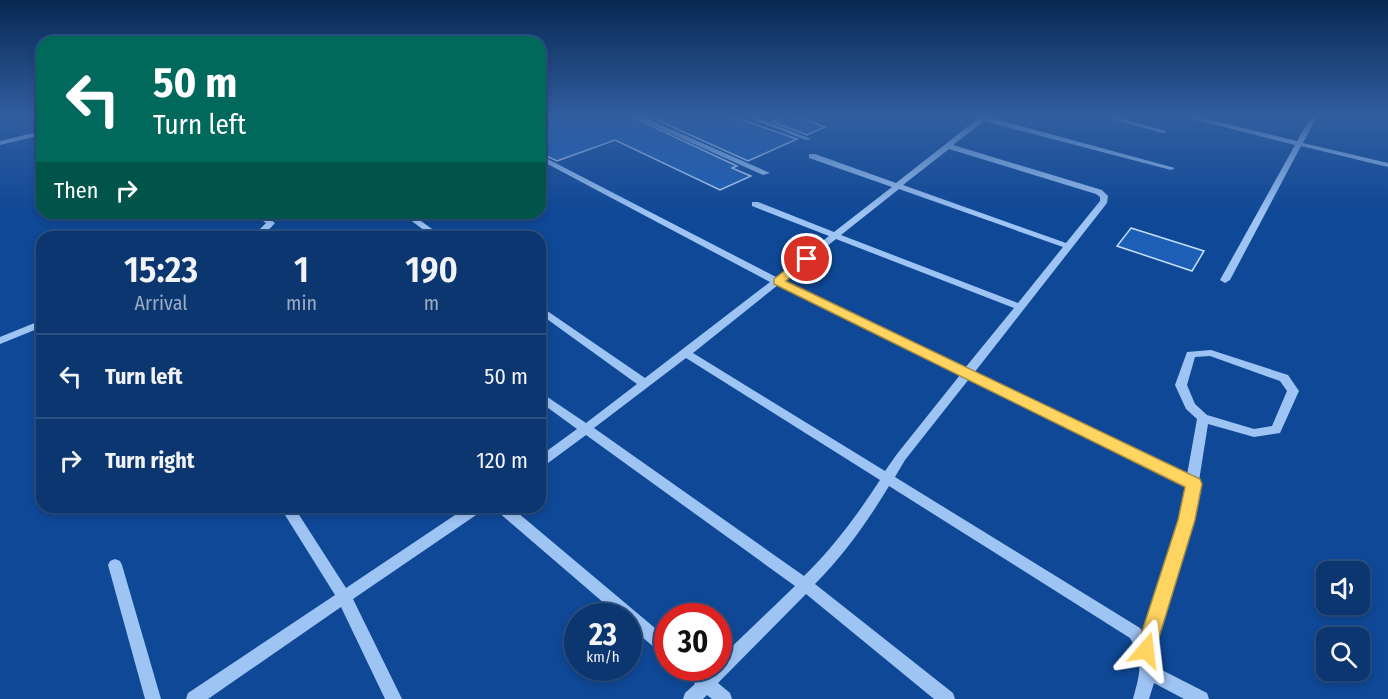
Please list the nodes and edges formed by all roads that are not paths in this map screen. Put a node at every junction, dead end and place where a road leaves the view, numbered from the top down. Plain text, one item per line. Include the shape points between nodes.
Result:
1 (712, 150) edge
2 (948, 150) edge
3 (959, 150) edge
4 (1102, 150) edge
5 (1297, 150) edge
6 (1324, 150) edge
7 (812, 156) dead end
8 (546, 160) edge
9 (1388, 165) edge
10 (1171, 168) dead end
11 (766, 173) dead end
12 (900, 187) junction
13 (755, 204) dead end
14 (266, 219) edge
15 (414, 219) edge
16 (262, 231) edge
17 (430, 231) edge
18 (837, 236) junction
19 (1068, 246) junction
20 (1226, 280) dead end
21 (778, 282) junction
22 (1020, 308) junction
23 (546, 313) edge
24 (36, 326) edge
25 (0, 341) edge
26 (686, 353) junction
27 (966, 375) junction
28 (645, 384) junction
29 (546, 400) edge
30 (1203, 418) junction
31 (586, 429) junction
32 (546, 458) edge
33 (888, 481) junction
34 (1194, 484) junction
35 (291, 513) edge
36 (468, 513) edge
37 (509, 513) edge
38 (115, 565) dead end
39 (805, 585) junction
40 (344, 597) junction
41 (654, 637) edge
42 (1146, 650) junction
43 (1149, 672) junction
44 (705, 681) edge
45 (707, 683) junction
46 (153, 699) edge
47 (194, 699) edge
48 (394, 699) edge
49 (691, 699) edge
50 (724, 699) edge
51 (947, 699) edge
52 (1141, 699) edge
53 (1201, 699) edge

1 - 11 street
2 - 12 street
3 - 19 street via 1104,196
4 - 10 street
5 - 20 street
6 - 9 street
7 - 12 street
8 - 21 street
12 - 18 street
12 - 19 street
13 - 18 street
14 - 16 street via 271,222
15 - 17 street
18 - 21 street
18 - 22 street
19 - 22 street
21 - 26 street
21 - 27 street
22 - 27 street
23 - 28 street
24 - 25 street
26 - 28 street
26 - 33 street
27 - 33 street via 901,457
27 - 34 street
28 - 31 street
29 - 31 street
30 - 30 street via 1190,406 1181,385 1191,354 1211,353 1284,378 1293,391 1276,430 1254,433
30 - 34 street
31 - 32 street
31 - 39 street
33 - 39 street via 826,564
33 - 42 street via 1135,633
34 - 42 street
35 - 40 street
36 - 40 street
37 - 41 street
38 - 46 street
39 - 45 street
39 - 51 street
40 - 47 street
40 - 48 street
42 - 43 street
43 - 52 street
43 - 53 street
44 - 45 street
45 - 49 street
45 - 50 street

